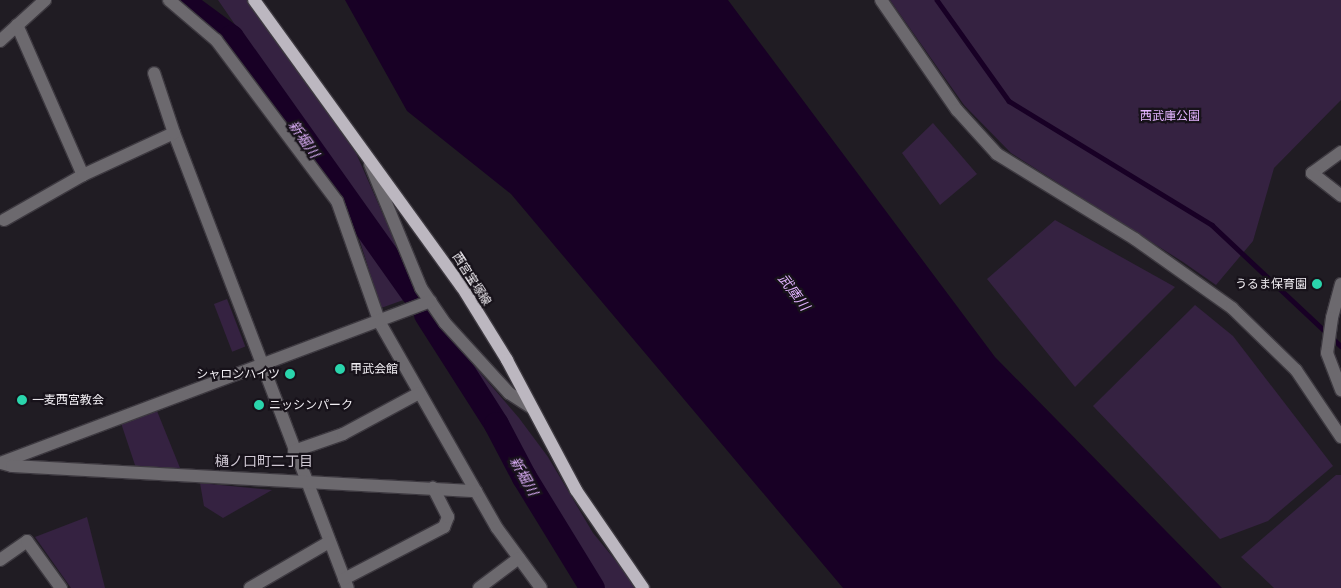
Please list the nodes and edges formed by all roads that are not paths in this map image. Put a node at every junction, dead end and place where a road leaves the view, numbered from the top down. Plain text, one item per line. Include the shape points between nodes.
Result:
1 (45, 0) edge
2 (169, 0) edge
3 (254, 0) edge
4 (881, 0) edge
5 (17, 25) junction
6 (0, 41) edge
7 (154, 73) dead end
8 (174, 133) junction
9 (363, 148) junction
10 (1341, 152) edge
11 (83, 175) junction
12 (1341, 196) edge
13 (4, 220) dead end
14 (1341, 284) edge
15 (430, 302) junction
16 (1336, 322) edge
17 (380, 323) junction
18 (263, 366) junction
19 (1341, 390) edge
20 (418, 393) junction
21 (532, 408) junction
22 (1341, 437) edge
23 (294, 451) junction
24 (1, 463) edge
25 (306, 482) junction
26 (433, 488) junction
27 (476, 491) junction
28 (330, 542) junction
29 (519, 558) junction
30 (0, 560) edge
31 (344, 585) edge
32 (61, 588) edge
33 (250, 588) edge
34 (479, 588) edge
35 (541, 588) edge
36 (643, 588) edge

1 - 5 street
2 - 17 street via 216,40 336,201
3 - 9 main road, 西宮宝塚線
4 - 22 street via 957,110 997,154 1135,239 1232,308 1296,370
5 - 6 street
5 - 11 street
7 - 8 street
8 - 11 street
8 - 18 street
9 - 15 street via 421,288
9 - 21 main road, 西宮宝塚線 via 462,287 508,360
10 - 12 street via 1312,173
11 - 13 street
14 - 16 street
15 - 17 street
15 - 21 street via 445,324 509,393
16 - 19 street via 1328,353
17 - 18 street
17 - 20 street
18 - 23 street
18 - 24 street
20 - 23 street via 343,434
20 - 27 street
21 - 36 main road, 西宮宝塚線 via 581,497
23 - 25 street
24 - 25 street
25 - 26 street
25 - 28 street
26 - 27 street
26 - 31 street via 448,517 444,527
27 - 29 street
28 - 31 street
28 - 33 street
29 - 34 street
29 - 35 street
30 - 32 street via 27,541

